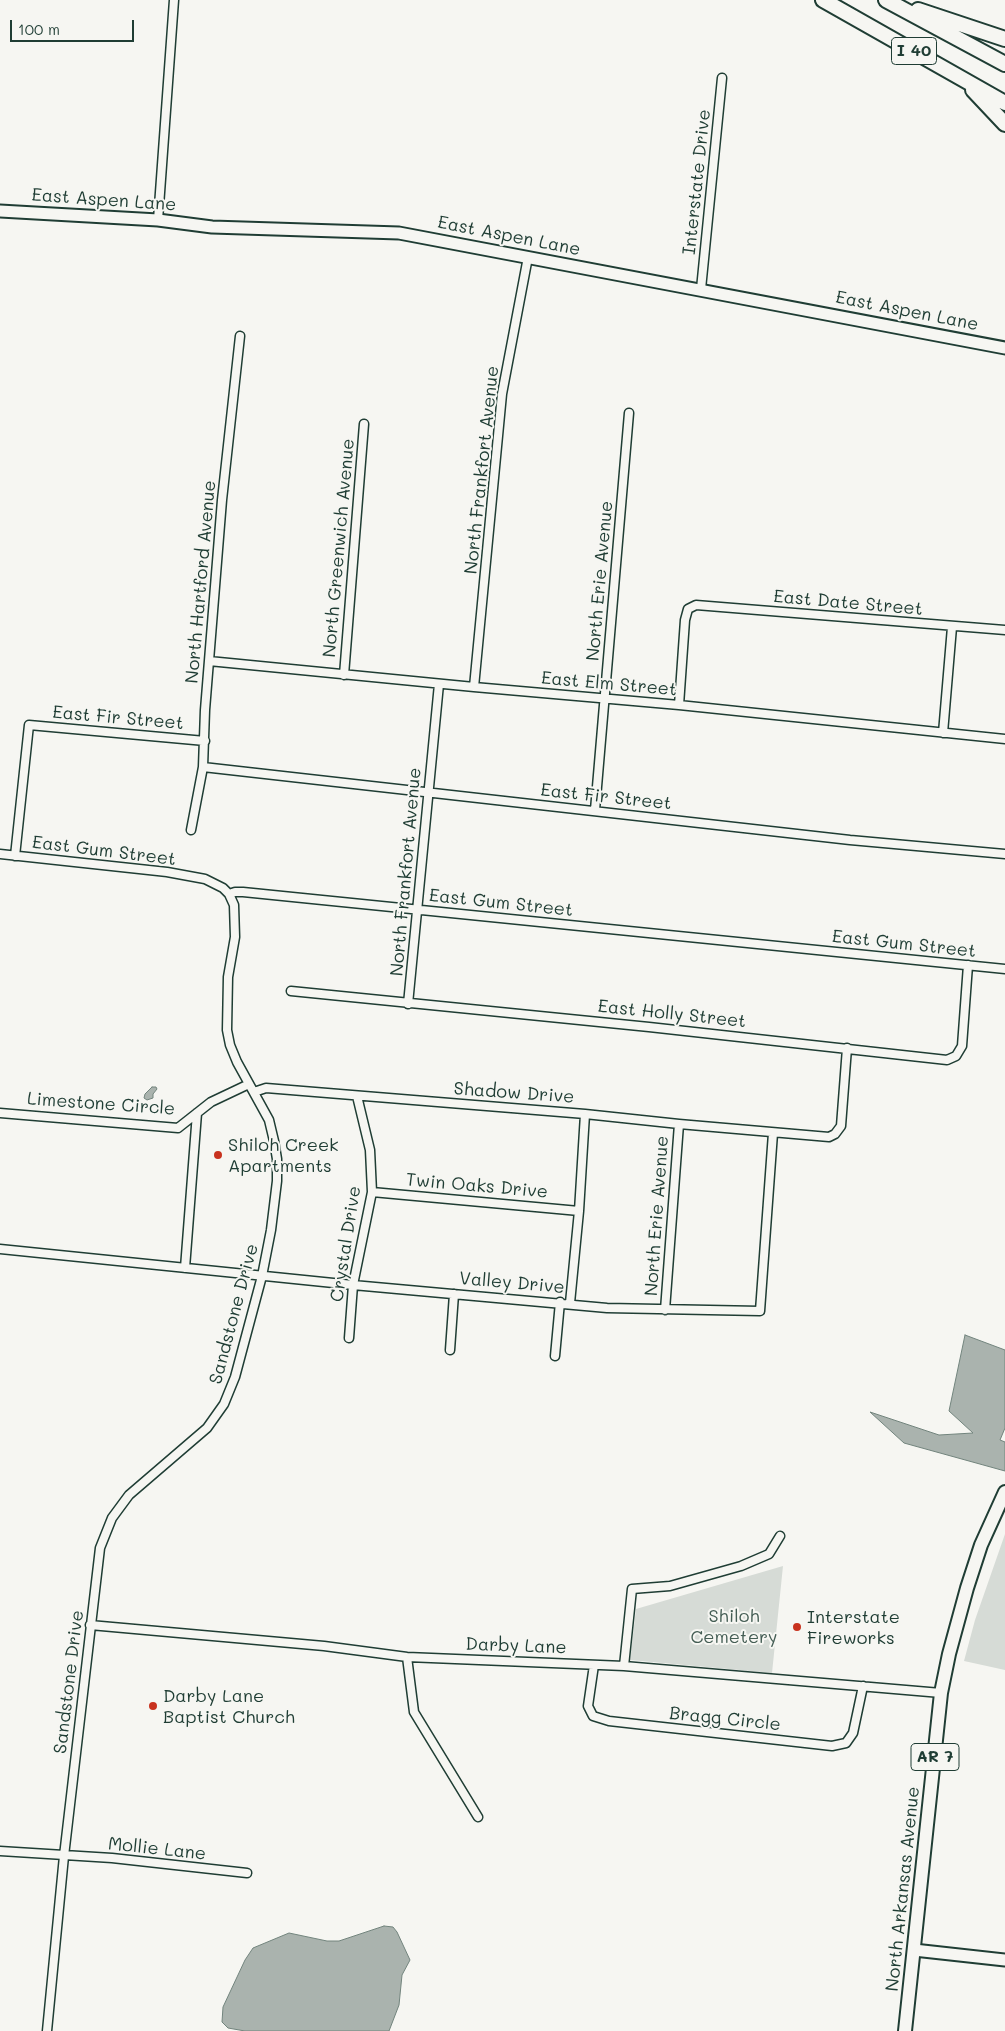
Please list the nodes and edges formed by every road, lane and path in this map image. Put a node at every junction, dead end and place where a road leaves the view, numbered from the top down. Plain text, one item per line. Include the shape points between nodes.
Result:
1 (174, 0) edge
2 (823, 0) edge
3 (888, 0) edge
4 (1005, 39) edge
5 (1005, 64) edge
6 (722, 78) dead end
7 (962, 78) junction
8 (1005, 103) edge
9 (1005, 124) edge
10 (0, 211) edge
11 (158, 220) junction
12 (528, 257) junction
13 (701, 289) junction
14 (240, 336) dead end
15 (1005, 348) edge
16 (629, 413) dead end
17 (364, 424) dead end
18 (952, 627) junction
19 (1005, 630) edge
20 (209, 661) junction
21 (344, 675) junction
22 (439, 684) junction
23 (474, 687) junction
24 (605, 699) junction
25 (679, 705) junction
26 (943, 733) junction
27 (1005, 739) edge
28 (205, 740) junction
29 (203, 767) junction
30 (429, 792) junction
31 (595, 810) junction
32 (191, 830) dead end
33 (0, 854) edge
34 (1005, 854) edge
35 (15, 856) junction
36 (230, 894) junction
37 (418, 910) junction
38 (968, 965) junction
39 (1005, 969) edge
40 (291, 991) dead end
41 (408, 1004) junction
42 (847, 1048) junction
43 (252, 1088) junction
44 (357, 1096) junction
45 (0, 1112) edge
46 (197, 1113) junction
47 (585, 1114) junction
48 (679, 1124) junction
49 (773, 1133) junction
50 (372, 1192) junction
51 (579, 1211) junction
52 (0, 1249) edge
53 (185, 1268) junction
54 (262, 1276) junction
55 (353, 1284) junction
56 (454, 1294) junction
57 (560, 1302) junction
58 (570, 1303) junction
59 (665, 1310) junction
60 (349, 1338) dead end
61 (450, 1350) dead end
62 (555, 1356) dead end
63 (1005, 1492) edge
64 (780, 1536) dead end
65 (90, 1625) junction
66 (408, 1657) junction
67 (594, 1664) junction
68 (624, 1666) junction
69 (863, 1686) junction
70 (942, 1693) junction
71 (478, 1817) dead end
72 (0, 1851) edge
73 (64, 1856) junction
74 (247, 1873) dead end
75 (914, 1950) junction
76 (1005, 1960) edge
77 (47, 2031) edge
78 (905, 2031) edge

1 - 11 street
2 - 7 highway, I 40
3 - 4 highway
3 - 5 highway, I 40
6 - 13 street, Interstate Drive
7 - 8 highway, I 40
7 - 9 highway
10 - 11 street, East Aspen Lane
11 - 12 street, East Aspen Lane via 212,228 398,233
12 - 13 street, East Aspen Lane
12 - 23 street, North Frankfort Avenue via 502,394
13 - 15 street, East Aspen Lane
14 - 20 street, North Hartford Avenue
16 - 24 street, North Erie Avenue
17 - 21 street, North Greenwich Avenue
18 - 19 street, East Date Street
18 - 25 street, East Date Street via 696,605 688,609 685,620
18 - 26 street
20 - 21 street, East Elm Street
20 - 28 street, North Hartford Avenue
21 - 22 street, East Elm Street
22 - 23 street, East Elm Street
22 - 30 street, North Frankfort Avenue
23 - 24 street, East Elm Street
24 - 25 street, East Elm Street
24 - 31 street, North Erie Avenue
25 - 26 street, East Elm Street
26 - 27 street, East Elm Street
28 - 29 street, North Hartford Avenue
28 - 35 street, East Fir Street via 29,725
29 - 30 street, East Fir Street
29 - 32 street, North Hartford Avenue
30 - 31 street, East Fir Street
30 - 37 street, North Frankfort Avenue
31 - 34 street, East Fir Street via 850,840
33 - 35 street, East Gum Street
35 - 36 street, East Gum Street via 167,872 205,879
36 - 37 street, East Gum Street via 243,892
36 - 43 street, Sandstone Drive via 234,905 235,937 228,977 227,1030 230,1045
37 - 38 street, East Gum Street
37 - 41 street, North Frankfort Avenue
38 - 39 street, East Gum Street
38 - 42 street, East Holly Street via 962,1046 956,1056 947,1060
40 - 41 street, East Holly Street
41 - 42 street, East Holly Street
42 - 49 street, Shadow Drive via 841,1126 835,1134
43 - 44 street, Shadow Drive
43 - 46 street, Limestone Circle via 211,1102
43 - 54 street, Sandstone Drive via 269,1120 278,1159 275,1204
44 - 47 street, Shadow Drive
44 - 50 street, Crystal Drive via 370,1150
45 - 46 street, Limestone Circle via 178,1128
46 - 53 street, Limestone Circle
47 - 48 street, Shadow Drive
47 - 51 street
48 - 49 street, Shadow Drive
48 - 59 street, North Erie Avenue
49 - 59 street, Valley Drive via 760,1311
50 - 51 street, Twin Oaks Drive
50 - 55 street, Crystal Drive
51 - 58 street
52 - 53 street
53 - 54 street
54 - 55 street, Valley Drive
54 - 65 street, Sandstone Drive via 235,1377 224,1404 207,1428 129,1495 112,1518 100,1548
55 - 56 street, Valley Drive
55 - 60 street, Crystal Drive
56 - 57 street, Valley Drive
56 - 61 street
57 - 58 street, Valley Drive
57 - 62 street
58 - 59 street, Valley Drive
63 - 70 main road, North Arkansas Avenue / AR 7 via 967,1588
64 - 68 street via 769,1554 741,1566 670,1586 632,1589
65 - 66 street, Darby Lane via 324,1646
65 - 73 street, Sandstone Drive
66 - 67 street, Darby Lane
66 - 71 street via 414,1712
67 - 68 street, Darby Lane
67 - 69 street, Bragg Circle via 588,1706 593,1716 608,1721 832,1746 846,1743 853,1733
68 - 69 street, Darby Lane
69 - 70 street, Darby Lane
70 - 75 main road, North Arkansas Avenue / AR 7
72 - 73 street, Mollie Lane
73 - 74 street, Mollie Lane
73 - 77 street, Sandstone Drive
75 - 76 street
75 - 78 main road, North Arkansas Avenue / AR 7

